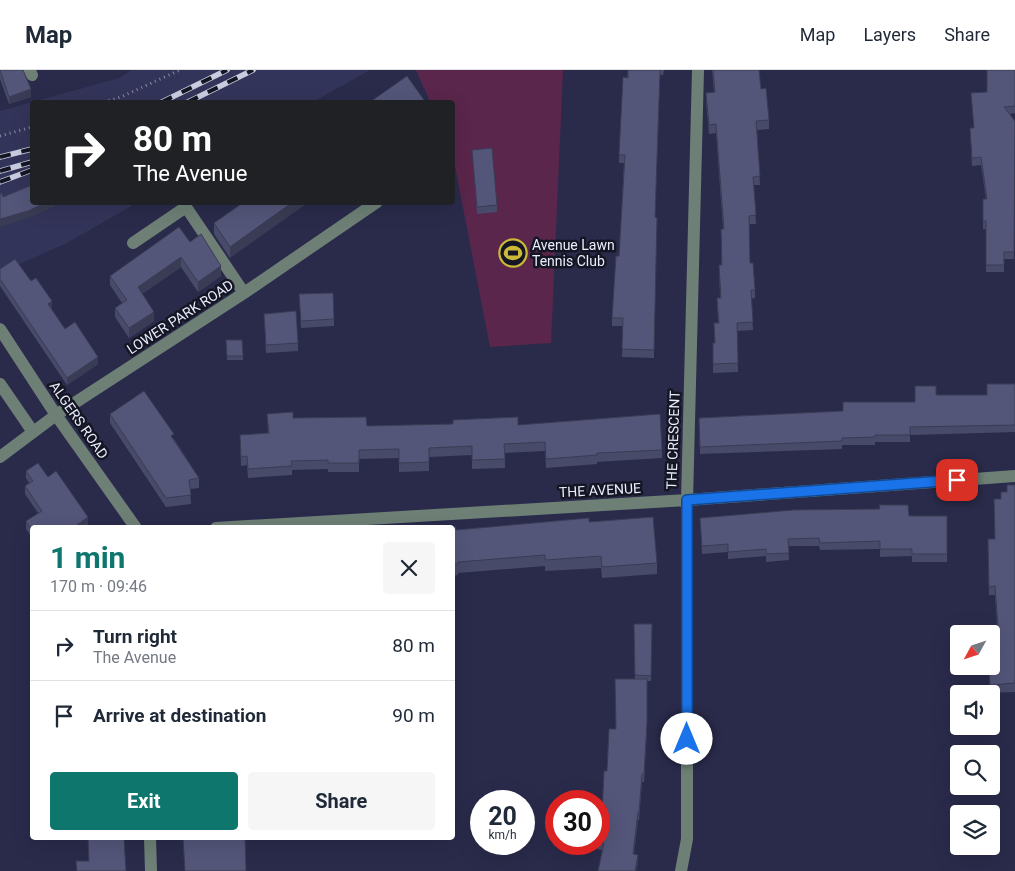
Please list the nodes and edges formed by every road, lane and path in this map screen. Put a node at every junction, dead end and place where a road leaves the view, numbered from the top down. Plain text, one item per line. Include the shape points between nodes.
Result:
1 (180, 70) edge
2 (698, 70) edge
3 (111, 100) edge
4 (30, 128) edge
5 (0, 136) edge
6 (373, 205) edge
7 (133, 243) dead end
8 (244, 293) junction
9 (0, 329) edge
10 (0, 384) edge
11 (56, 415) junction
12 (33, 432) junction
13 (0, 457) edge
14 (1015, 476) edge
15 (687, 500) junction
16 (134, 525) edge
17 (266, 525) edge
18 (150, 840) edge
19 (151, 871) edge
20 (681, 871) edge

1 - 3 path
2 - 15 street, THE CRESCENT
4 - 5 path
6 - 8 street, LOWER PARK ROAD
7 - 8 street via 186,207
8 - 11 street, LOWER PARK ROAD
9 - 11 street, ALGERS ROAD
10 - 12 street
11 - 12 street, LOWER PARK ROAD
11 - 16 street, ALGERS ROAD
12 - 13 street, LOWER PARK ROAD
14 - 15 street, THE AVENUE
15 - 17 street, THE AVENUE
15 - 20 street, THE CRESCENT via 687,839
18 - 19 street

